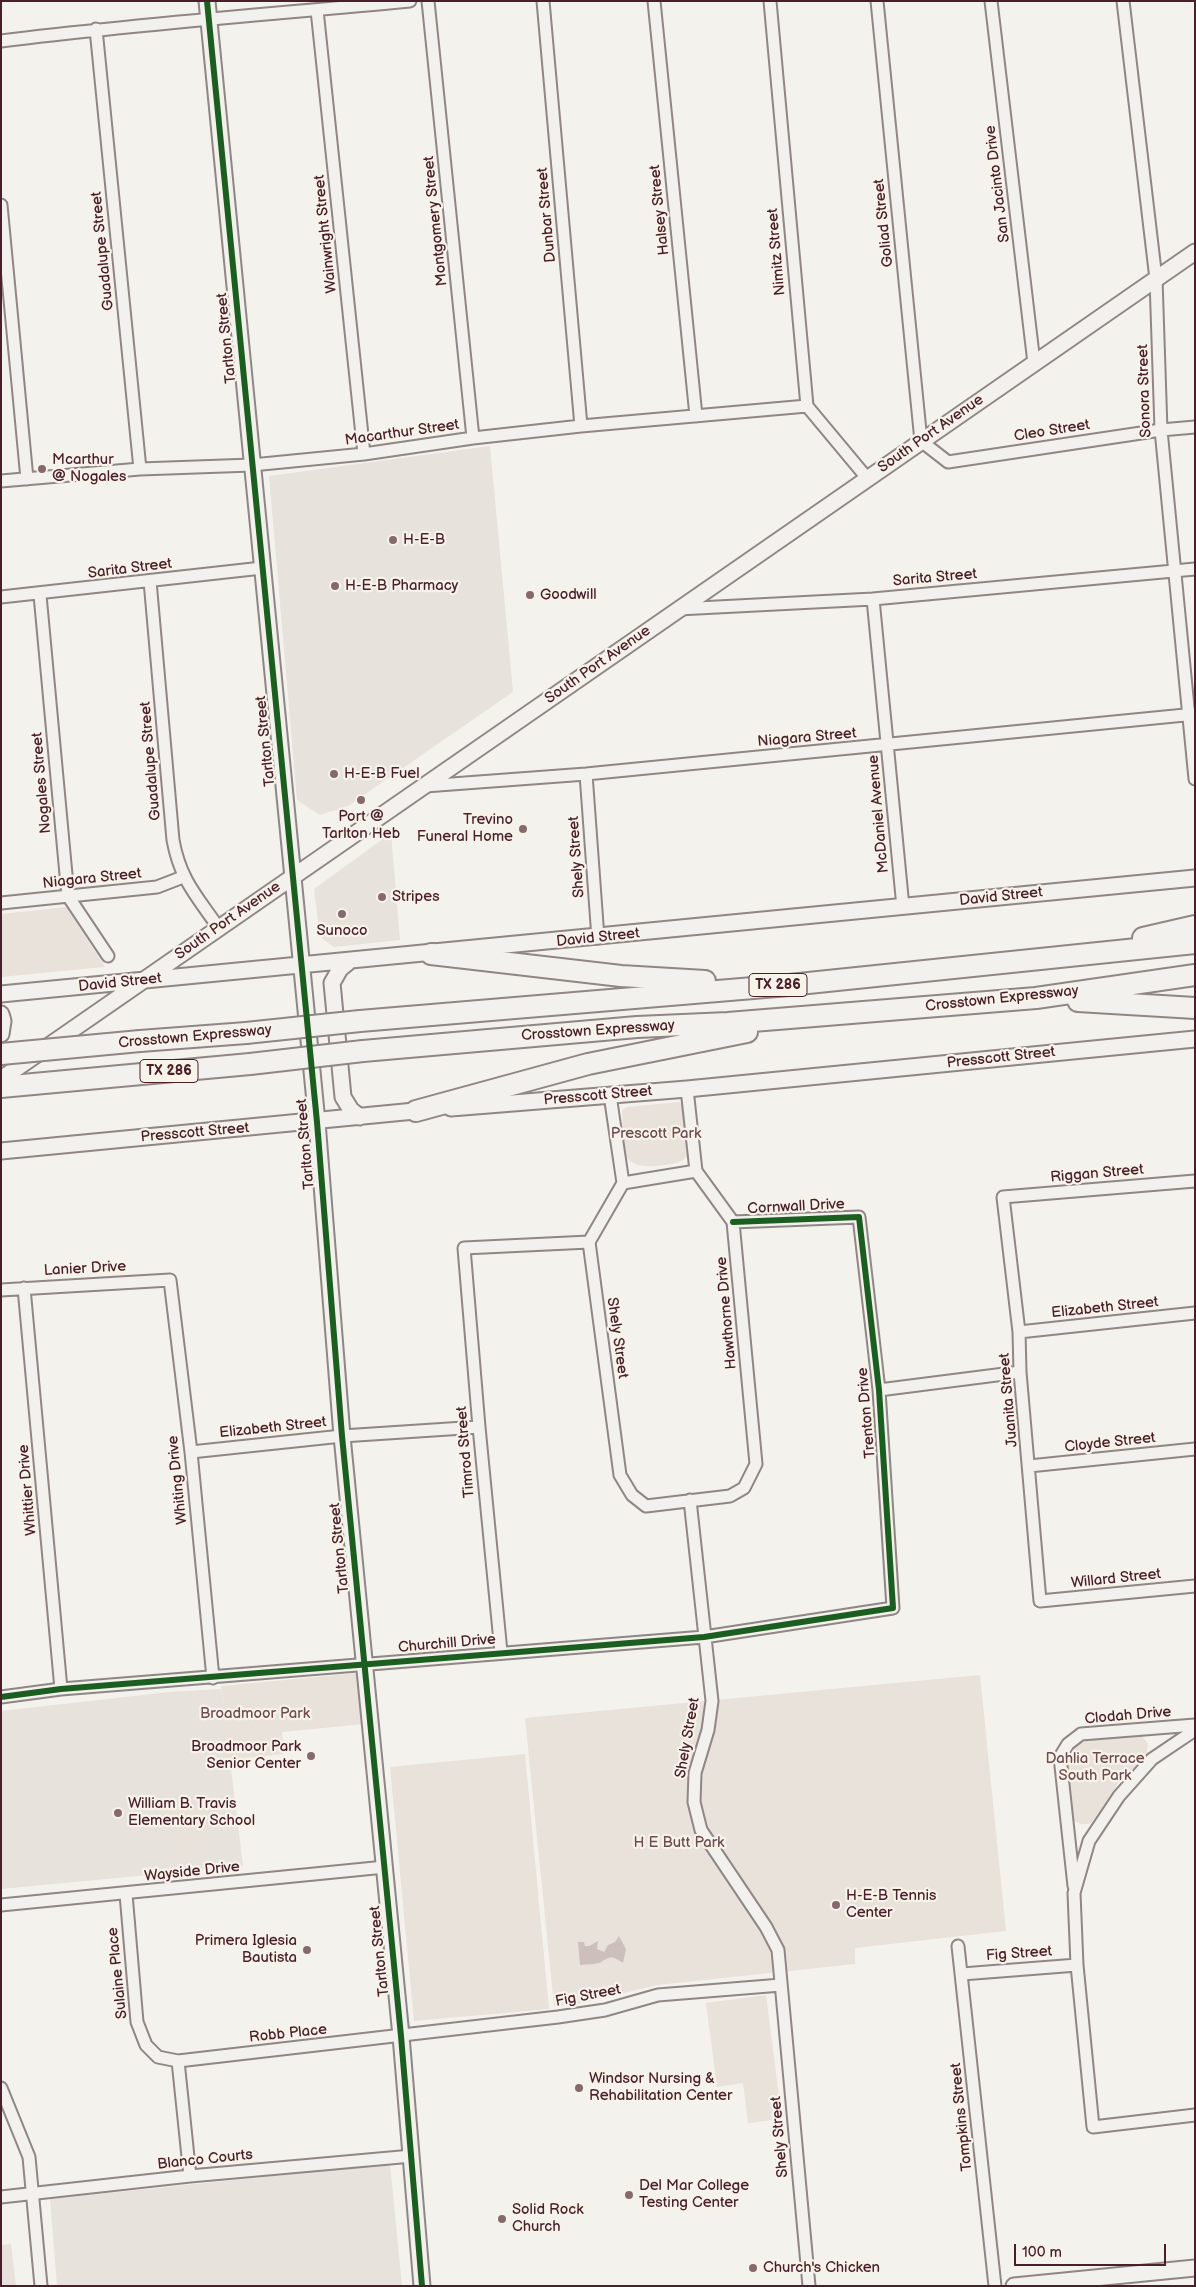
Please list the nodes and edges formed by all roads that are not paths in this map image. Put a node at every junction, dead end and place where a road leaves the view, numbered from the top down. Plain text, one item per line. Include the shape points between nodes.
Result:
1 (207, 1) edge
2 (410, 1) edge
3 (428, 1) edge
4 (543, 1) edge
5 (654, 1) edge
6 (770, 1) edge
7 (877, 1) edge
8 (991, 1) edge
9 (1123, 1) edge
10 (317, 10) junction
11 (209, 21) junction
12 (96, 29) junction
13 (1, 41) edge
14 (1, 205) edge
15 (1195, 252) edge
16 (1156, 279) junction
17 (1034, 363) junction
18 (806, 406) junction
19 (696, 416) junction
20 (580, 426) junction
21 (1195, 427) edge
22 (1161, 430) junction
23 (473, 438) junction
24 (921, 441) junction
25 (364, 454) junction
26 (252, 465) junction
27 (140, 469) junction
28 (867, 478) junction
29 (27, 479) junction
30 (1, 481) edge
31 (262, 568) junction
32 (1195, 569) edge
33 (1173, 571) junction
34 (150, 581) junction
35 (40, 595) junction
36 (1, 598) edge
37 (873, 599) junction
38 (678, 609) junction
39 (1192, 714) edge
40 (888, 745) junction
41 (586, 774) junction
42 (1195, 779) edge
43 (422, 786) junction
44 (292, 876) junction
45 (183, 877) junction
46 (1195, 878) edge
47 (68, 896) junction
48 (1, 903) edge
49 (903, 907) junction
50 (1195, 926) edge
51 (218, 927) junction
52 (598, 938) junction
53 (1195, 943) edge
54 (431, 954) junction
55 (108, 956) dead end
56 (1057, 958) junction
57 (351, 960) junction
58 (300, 964) junction
59 (1195, 975) edge
60 (142, 981) junction
61 (780, 984) junction
62 (1, 994) edge
63 (1036, 998) junction
64 (1195, 1008) edge
65 (1, 1014) edge
66 (836, 1014) junction
67 (1, 1034) edge
68 (1195, 1039) edge
69 (1, 1054) edge
70 (1, 1079) edge
71 (1, 1087) edge
72 (687, 1089) junction
73 (610, 1095) junction
74 (416, 1111) junction
75 (360, 1117) junction
76 (317, 1122) junction
77 (1, 1151) edge
78 (696, 1171) junction
79 (1195, 1181) edge
80 (623, 1183) junction
81 (1002, 1197) joint
82 (859, 1217) joint
83 (733, 1222) junction
84 (589, 1242) junction
85 (170, 1280) joint
86 (24, 1288) junction
87 (1, 1290) edge
88 (1195, 1313) edge
89 (1019, 1332) junction
90 (1020, 1372) junction
91 (879, 1390) junction
92 (479, 1427) junction
93 (342, 1436) junction
94 (1195, 1449) edge
95 (191, 1452) junction
96 (1029, 1466) junction
97 (690, 1500) junction
98 (1195, 1586) edge
99 (1040, 1601) joint
100 (893, 1608) joint
101 (704, 1637) junction
102 (501, 1652) junction
103 (364, 1664) junction
104 (213, 1678) junction
105 (61, 1690) junction
106 (1, 1697) edge
107 (1195, 1725) edge
108 (1195, 1730) edge
109 (385, 1867) junction
110 (1074, 1893) junction
111 (126, 1894) junction
112 (1, 1905) edge
113 (958, 1946) dead end
114 (1077, 1965) junction
115 (962, 1974) junction
116 (781, 1985) junction
117 (401, 2036) junction
118 (178, 2061) junction
119 (1, 2088) edge
120 (1195, 2115) edge
121 (412, 2156) junction
122 (190, 2176) junction
123 (34, 2194) junction
124 (1, 2197) edge
125 (1195, 2268) edge
126 (41, 2286) edge
127 (422, 2286) edge
128 (809, 2286) edge
129 (994, 2286) edge
130 (1014, 2286) edge

1 - 11 main road, Tarlton Street
2 - 10 street
3 - 23 street, Montgomery Street
4 - 20 street, Dunbar Street
5 - 19 street, Halsey Street
6 - 18 street, Nimitz Street
7 - 24 street, Goliad Street
8 - 17 street, San Jacinto Drive
9 - 16 street, Sonora Street
10 - 11 street
10 - 25 street, Wainwright Street
11 - 12 street
11 - 26 main road, Tarlton Street
12 - 13 street
12 - 27 street, Guadalupe Street
14 - 29 street
15 - 16 main road, South Port Avenue
16 - 17 main road, South Port Avenue
16 - 22 street, Sonora Street
17 - 24 main road, South Port Avenue
18 - 19 street, Macarthur Street
18 - 28 street
19 - 20 street, Macarthur Street
20 - 23 street, Macarthur Street
21 - 22 street, Cleo Street
22 - 24 street, Cleo Street via 948,462
22 - 33 street, Sonora Street
23 - 25 street, Macarthur Street
24 - 28 main road, South Port Avenue
25 - 26 street, Macarthur Street
26 - 27 street, Macarthur Street
26 - 31 main road, Tarlton Street
27 - 29 street, Macarthur Street
28 - 38 main road, South Port Avenue
29 - 30 street, Macarthur Street
31 - 34 street, Sarita Street
31 - 44 main road, Tarlton Street
32 - 33 street, Sarita Street
33 - 37 street, Sarita Street
33 - 39 street, Sonora Street
34 - 35 street, Sarita Street
34 - 45 street, Guadalupe Street via 173,840
35 - 36 street, Sarita Street
35 - 47 street, Nogales Street
37 - 38 street, Sarita Street
37 - 40 street, McDaniel Avenue
38 - 43 main road, South Port Avenue
39 - 40 street, Niagara Street
39 - 42 street, Sonora Street
40 - 41 street, Niagara Street
40 - 49 street, McDaniel Avenue
41 - 43 street, Niagara Street
41 - 52 street, Shely Street
43 - 44 main road, South Port Avenue
44 - 51 main road, South Port Avenue
44 - 58 main road, Tarlton Street
45 - 47 street, Niagara Street via 157,887
45 - 51 street, Guadalupe Street
46 - 49 main road, David Street
47 - 48 street, Niagara Street
47 - 55 street, Nogales Street
49 - 52 main road, David Street
50 - 56 highway
51 - 60 main road, South Port Avenue
52 - 54 main road, David Street
53 - 56 highway, Crosstown Expressway / TX 286
54 - 57 main road, David Street
54 - 61 highway via 621,976
56 - 61 highway, Crosstown Expressway / TX 286
57 - 58 main road, David Street
57 - 75 main road via 340,969 332,984 343,1096 351,1110
58 - 60 main road, David Street
58 - 76 main road, Tarlton Street
59 - 63 highway, Crosstown Expressway / TX 286
60 - 62 main road, David Street
60 - 70 main road, South Port Avenue
61 - 69 highway, Crosstown Expressway / TX 286, bridge
63 - 64 highway
63 - 66 highway, Crosstown Expressway / TX 286
65 - 67 main road
66 - 71 highway, Crosstown Expressway / TX 286, bridge via 637,1026
66 - 74 highway via 588,1064
68 - 72 main road, Presscott Street
72 - 73 main road, Presscott Street
72 - 78 street
73 - 74 main road, Presscott Street
73 - 80 street
74 - 75 main road, Presscott Street
75 - 76 main road, Presscott Street
76 - 77 main road, Presscott Street
76 - 93 main road, Tarlton Street
78 - 80 street
78 - 83 street
79 - 81 street, Riggan Street
80 - 84 street
81 - 89 street, Juanita Street
82 - 83 street, Cornwall Drive
82 - 91 street, Trenton Drive
83 - 97 street, Hawthorne Drive via 756,1464 744,1488 730,1496
84 - 92 street, Timrod Street via 464,1248
84 - 97 street, Shely Street via 620,1475 632,1495 646,1506
85 - 86 street, Lanier Drive
85 - 95 street, Whiting Drive
86 - 87 street, Lanier Drive
86 - 105 street, Whittier Drive
88 - 89 street, Elizabeth Street
89 - 90 street, Juanita Street
90 - 91 street
90 - 96 street, Juanita Street
91 - 100 street, Trenton Drive
92 - 93 street, Elizabeth Street
92 - 102 street, Timrod Street
93 - 95 street, Elizabeth Street
93 - 103 main road, Tarlton Street
94 - 96 street, Cloyde Street
95 - 104 street, Whiting Drive
96 - 99 street, Juanita Street
97 - 101 street, Shely Street
98 - 99 street, Willard Street
100 - 101 street, Churchill Drive
101 - 102 street, Churchill Drive
101 - 116 street, Shely Street via 712,1701 708,1730 695,1773 694,1802 701,1830 778,1950
102 - 103 street, Churchill Drive
103 - 104 street, Churchill Drive
103 - 109 main road, Tarlton Street
104 - 105 street, Churchill Drive
105 - 106 street, Churchill Drive
107 - 110 street, Clodah Drive via 1081,1734 1068,1744 1060,1757
108 - 110 street, Clodah Drive via 1152,1759 1119,1796 1089,1841
109 - 111 street, Wayside Drive
109 - 117 main road, Tarlton Street
110 - 114 street, Clodah Drive
111 - 112 street, Wayside Drive
111 - 118 street, Sulaine Place via 137,2022 146,2045 158,2057
113 - 115 street, Tompkins Street
114 - 115 street, Fig Street
114 - 120 street, Clodah Drive via 1093,2127
115 - 129 street, Tompkins Street
116 - 117 street, Fig Street via 658,1995 606,2010
116 - 128 street, Shely Street
117 - 118 street, Robb Place
117 - 121 main road, Tarlton Street
118 - 122 street
119 - 123 street via 29,2157
121 - 122 street, Blanco Courts
121 - 127 main road, Tarlton Street
122 - 123 street, Blanco Courts
123 - 124 street, Blanco Courts
123 - 126 street
125 - 130 main road

